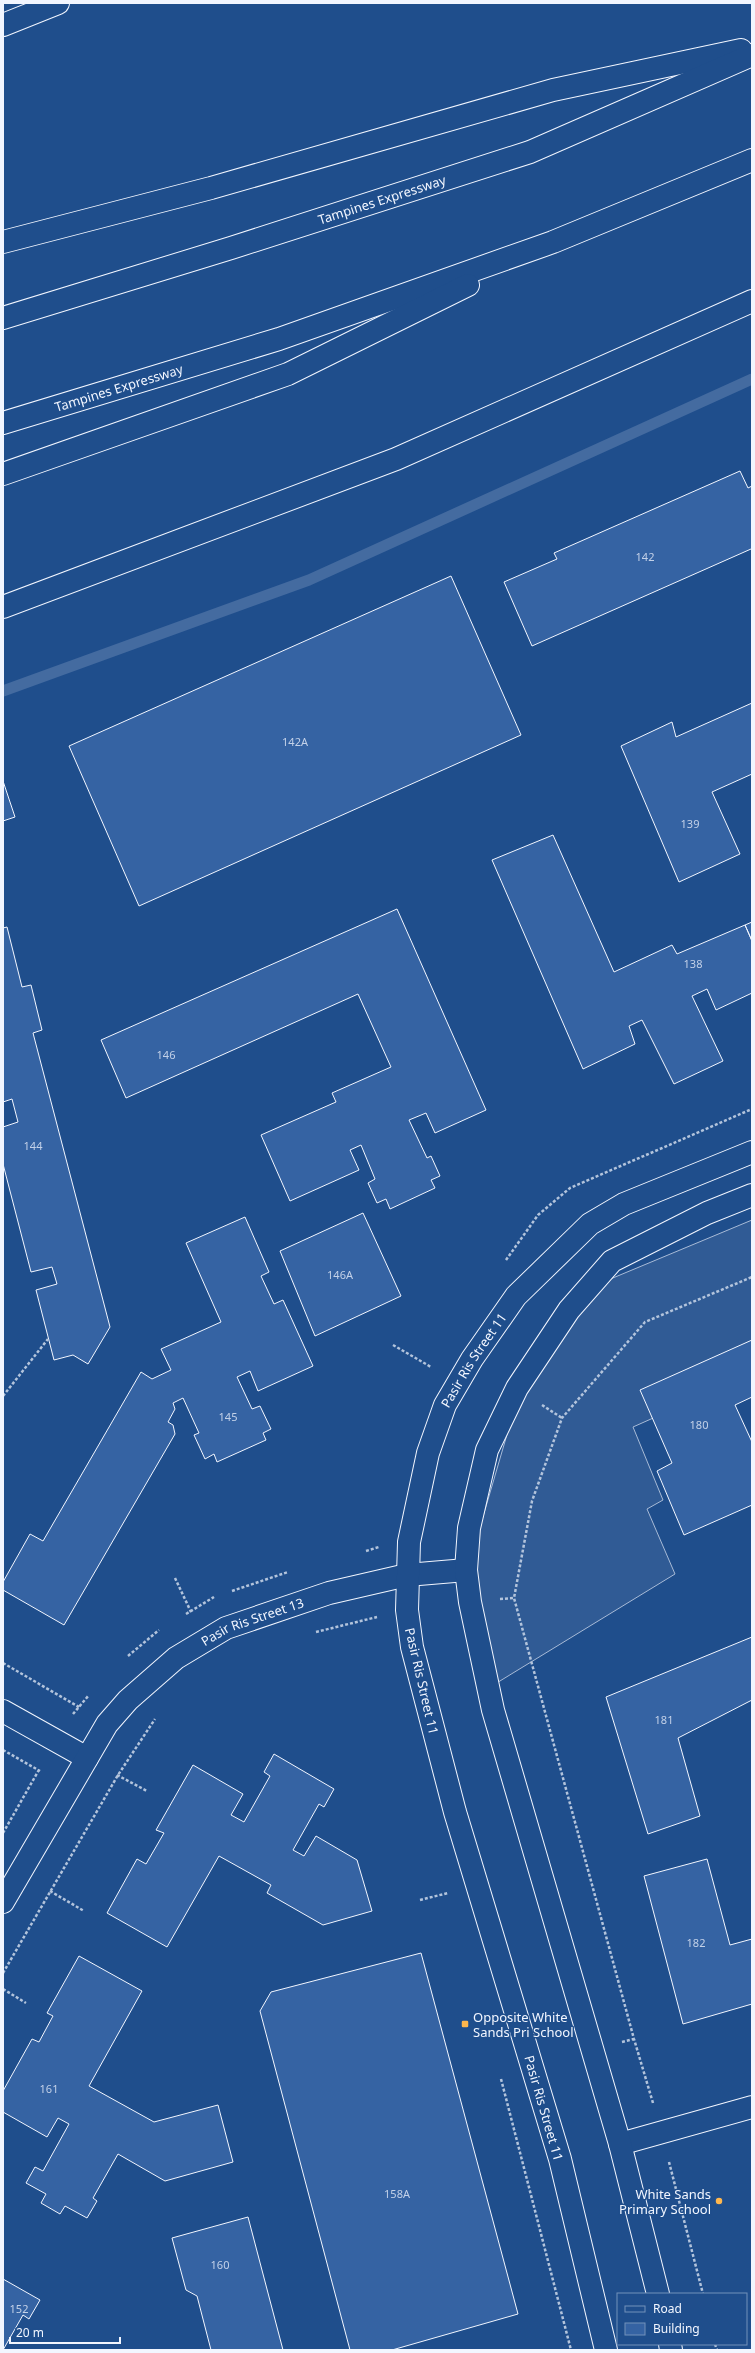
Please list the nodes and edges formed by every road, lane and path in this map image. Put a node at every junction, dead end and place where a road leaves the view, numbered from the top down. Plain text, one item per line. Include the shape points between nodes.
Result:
1 (58, 3) edge
2 (3, 25) edge
3 (752, 48) edge
4 (752, 56) edge
5 (752, 160) edge
6 (3, 242) edge
7 (553, 242) junction
8 (752, 301) edge
9 (3, 318) edge
10 (3, 423) edge
11 (3, 474) edge
12 (3, 607) edge
13 (752, 1152) edge
14 (752, 1195) edge
15 (752, 1277) edge
16 (48, 1339) dead end
17 (393, 1345) dead end
18 (434, 1369) dead end
19 (3, 1396) edge
20 (466, 1570) junction
21 (407, 1575) junction
22 (175, 1578) dead end
23 (191, 1610) dead end
24 (407, 1610) junction
25 (310, 1634) dead end
26 (3, 1663) edge
27 (3, 1711) edge
28 (159, 1715) dead end
29 (107, 1724) junction
30 (3, 1750) edge
31 (87, 1758) junction
32 (118, 1775) junction
33 (69, 1788) junction
34 (147, 1791) dead end
35 (50, 1891) junction
36 (449, 1892) dead end
37 (420, 1900) dead end
38 (3, 1902) edge
39 (84, 1911) dead end
40 (3, 1972) edge
41 (3, 1989) edge
42 (26, 2003) dead end
43 (752, 2107) edge
44 (662, 2132) junction
45 (620, 2144) junction
46 (658, 2293) edge
47 (703, 2293) edge
48 (606, 2350) edge

1 - 2 main road
3 - 6 main road via 553,90 211,188
4 - 9 main road, Tampines Expressway via 530,152
5 - 7 main road, Tampines Expressway
7 - 10 main road, Tampines Expressway via 279,339
7 - 11 main road via 288,374
8 - 12 main road via 396,459
13 - 21 main road, Pasir Ris Street 11 via 624,1204 590,1224 516,1296 472,1359 445,1405 428,1453 414,1510
14 - 20 main road via 707,1213 612,1261 569,1310 517,1388 486,1450 469,1528
15 - 44 path via 645,1322 562,1418 532,1501 514,1598 634,2039
16 - 19 path
17 - 18 path
20 - 21 main road, Pasir Ris Street 13
20 - 45 main road via 470,1602 493,1710
21 - 24 main road, Pasir Ris Street 11
21 - 29 main road, Pasir Ris Street 13 via 329,1593 226,1628 176,1658 128,1700
22 - 23 path
24 - 25 path
24 - 48 main road, Pasir Ris Street 11 via 412,1647 455,1812 560,2160
26 - 29 path
27 - 31 main road
28 - 32 path
29 - 31 main road, Pasir Ris Street 13
30 - 33 path
31 - 33 main road, Pasir Ris Street 13
32 - 34 path
32 - 35 path
33 - 38 main road, Pasir Ris Street 13
35 - 39 path
35 - 40 path
36 - 37 path
41 - 42 path
43 - 44 main road
44 - 45 main road
44 - 47 path
45 - 46 main road

